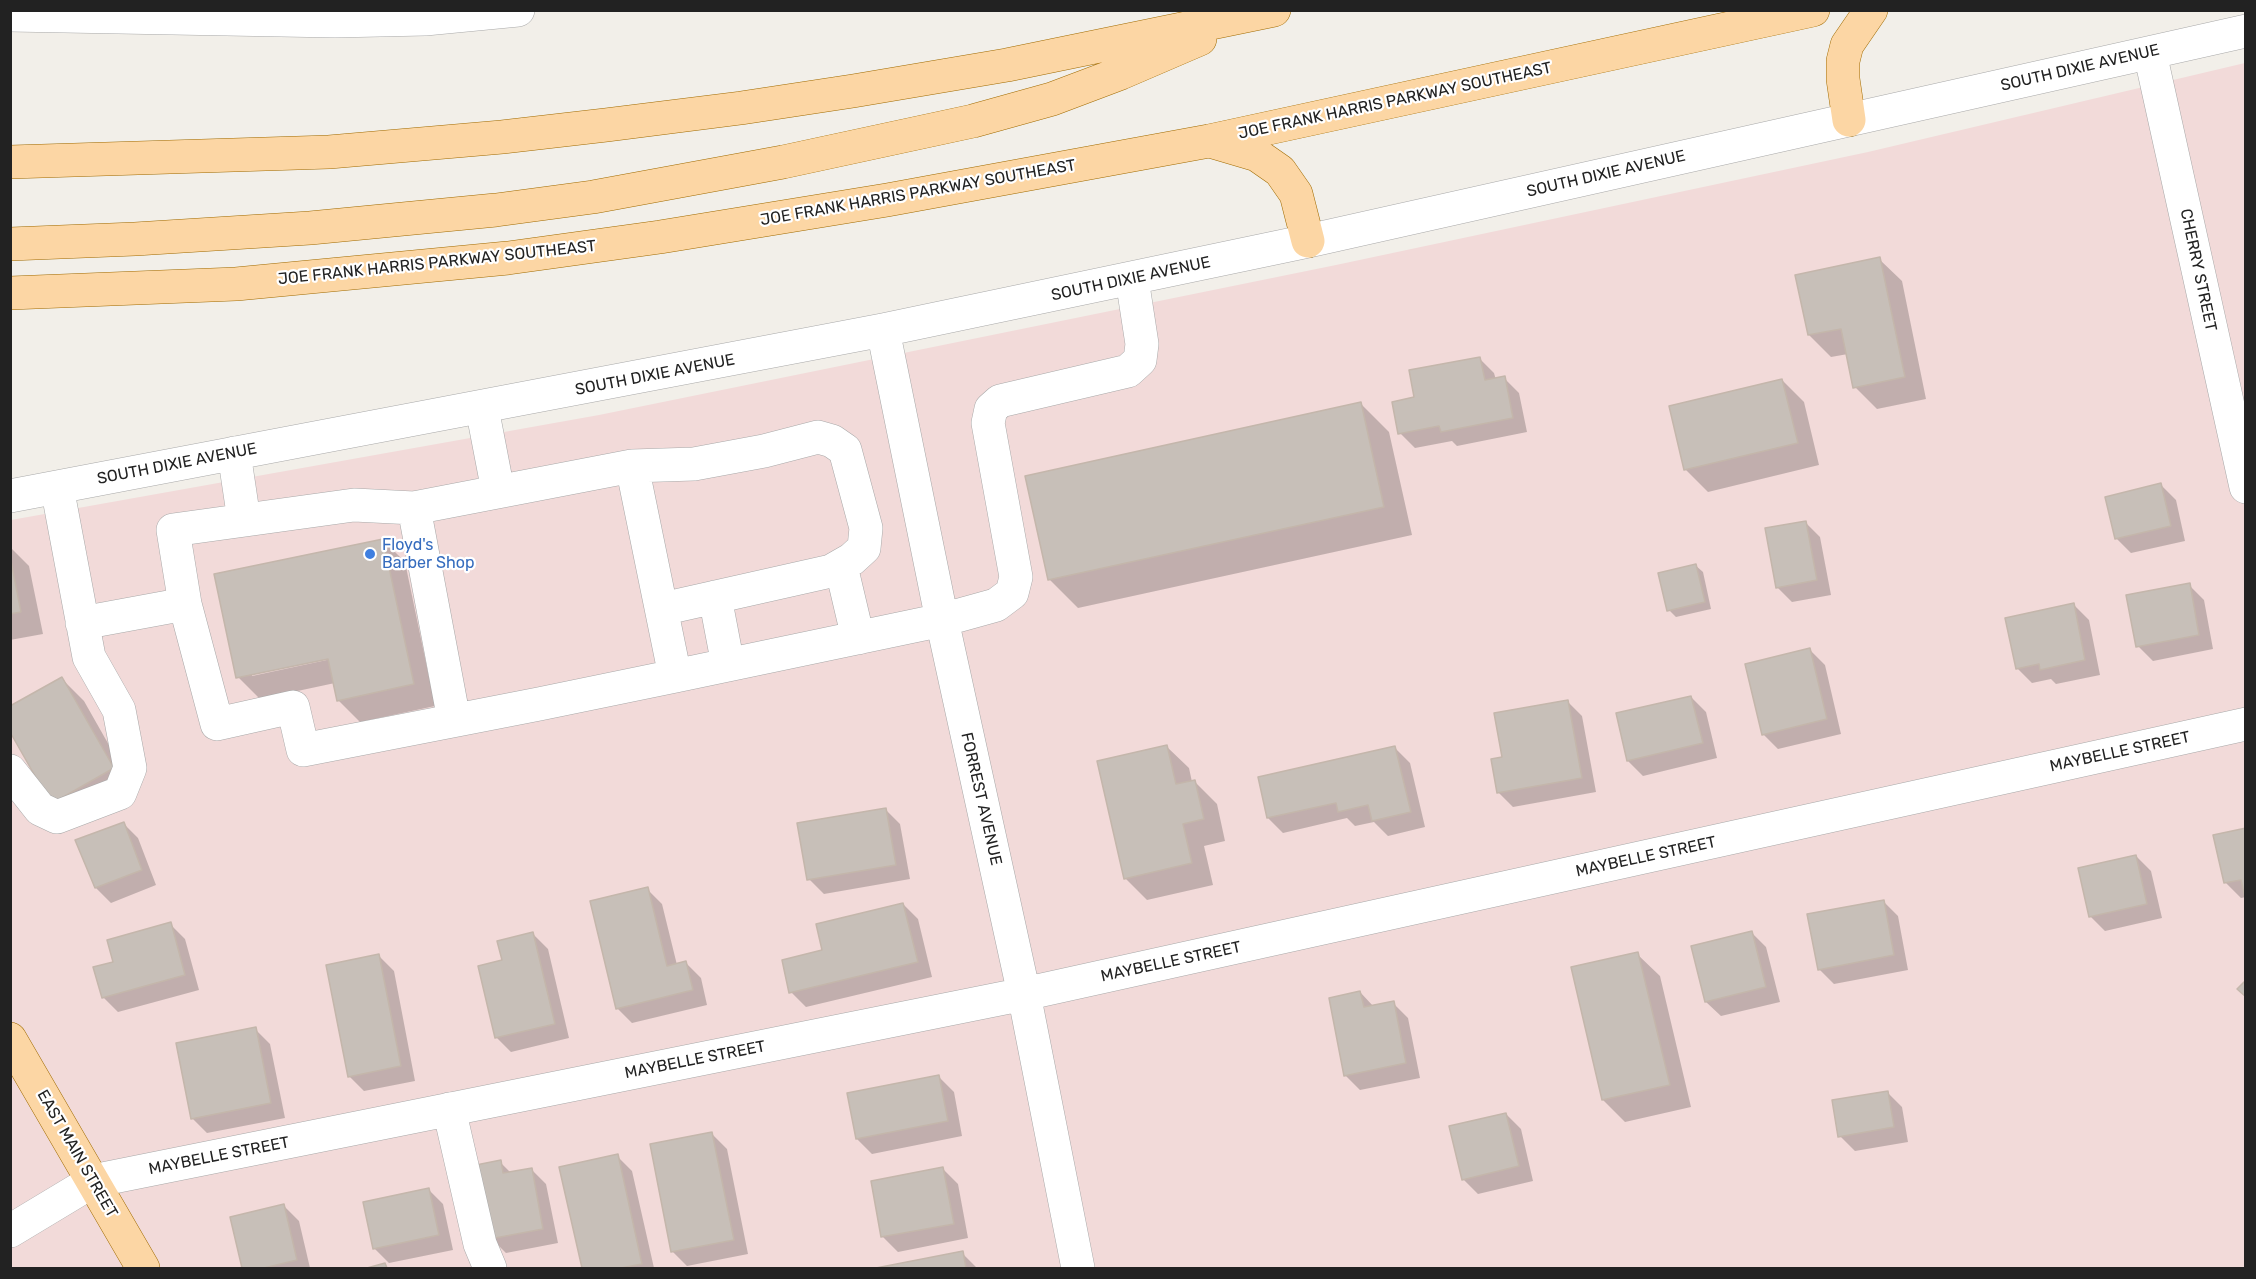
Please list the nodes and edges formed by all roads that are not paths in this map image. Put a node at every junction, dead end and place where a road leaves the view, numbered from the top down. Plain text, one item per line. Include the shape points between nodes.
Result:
1 (518, 10) edge
2 (1193, 10) edge
3 (1744, 10) edge
4 (1813, 10) edge
5 (1870, 10) edge
6 (84, 13) edge
7 (1262, 13) edge
8 (10, 15) edge
9 (425, 15) edge
10 (2246, 31) edge
11 (1160, 33) junction
12 (1695, 37) junction
13 (2150, 53) junction
14 (1849, 120) junction
15 (1209, 141) junction
16 (10, 162) edge
17 (1308, 241) junction
18 (10, 244) edge
19 (1132, 279) junction
20 (10, 292) edge
21 (883, 330) junction
22 (482, 408) junction
23 (234, 453) junction
24 (632, 466) junction
25 (57, 487) junction
26 (2246, 487) edge
27 (498, 491) junction
28 (10, 496) edge
29 (414, 508) junction
30 (244, 520) junction
31 (841, 566) junction
32 (715, 597) junction
33 (185, 604) junction
34 (662, 609) junction
35 (942, 620) junction
36 (82, 623) junction
37 (858, 638) junction
38 (728, 664) junction
39 (675, 676) junction
40 (454, 720) junction
41 (2246, 724) edge
42 (10, 771) edge
43 (1024, 994) junction
44 (10, 1039) edge
45 (448, 1109) junction
46 (93, 1181) junction
47 (10, 1231) edge
48 (143, 1269) edge
49 (490, 1269) edge
50 (1078, 1269) edge

1 - 9 street
2 - 11 main road
3 - 12 main road
4 - 12 main road, JOE FRANK HARRIS PARKWAY SOUTHEAST
5 - 14 main road via 1847,45 1843,61
6 - 8 street
6 - 9 street via 335,21
7 - 11 main road
7 - 18 main road via 1052,99 888,141 666,184 496,210 332,226
10 - 13 street, SOUTH DIXIE AVENUE
11 - 16 main road via 853,92 502,138 318,152
12 - 15 main road, JOE FRANK HARRIS PARKWAY SOUTHEAST
13 - 14 street, SOUTH DIXIE AVENUE
13 - 26 street, CHERRY STREET
14 - 17 street, SOUTH DIXIE AVENUE
15 - 17 main road via 1257,155 1280,171 1296,194
15 - 20 main road, JOE FRANK HARRIS PARKWAY SOUTHEAST via 887,200 508,258 236,284
17 - 19 street, SOUTH DIXIE AVENUE
19 - 21 street, SOUTH DIXIE AVENUE
19 - 35 street via 1142,344 1140,360 1128,371 1000,401 991,410 988,423 1016,577 1012,593 996,605
21 - 22 street, SOUTH DIXIE AVENUE
21 - 35 street, FORREST AVENUE
22 - 23 street, SOUTH DIXIE AVENUE
22 - 27 street
23 - 25 street, SOUTH DIXIE AVENUE
23 - 30 street
24 - 27 street
24 - 31 street via 694,464 818,436 832,441 845,450 866,528 864,548
24 - 34 street
25 - 28 street, SOUTH DIXIE AVENUE
25 - 36 street
27 - 29 street
29 - 30 street via 354,505
29 - 40 street
30 - 33 street via 173,530
31 - 32 street
31 - 37 street
32 - 34 street
32 - 38 street
33 - 36 street
33 - 40 street via 217,724 293,706 303,750
34 - 39 street
35 - 37 street
35 - 43 street, FORREST AVENUE
36 - 42 street via 89,657 119,710 130,768 120,793 57,817 40,809
37 - 38 street
38 - 39 street
39 - 40 street
41 - 43 street, MAYBELLE STREET
43 - 45 street, MAYBELLE STREET
43 - 50 street, FORREST AVENUE
44 - 46 main road, EAST MAIN STREET
45 - 46 street, MAYBELLE STREET
45 - 49 street via 480,1244
46 - 47 street, MAYBELLE STREET
46 - 48 main road, EAST MAIN STREET

